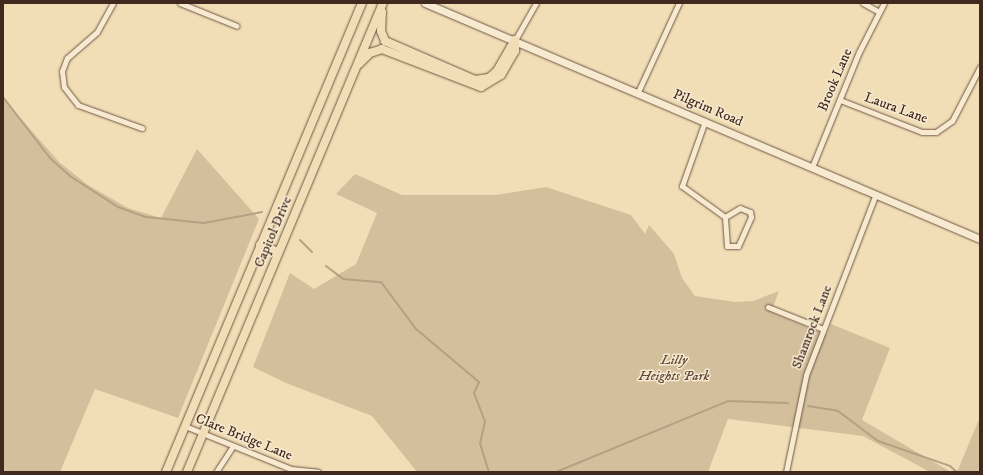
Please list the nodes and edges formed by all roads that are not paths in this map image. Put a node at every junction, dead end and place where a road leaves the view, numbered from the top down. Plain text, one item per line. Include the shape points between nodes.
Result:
1 (113, 3) edge
2 (180, 3) edge
3 (362, 3) edge
4 (425, 3) edge
5 (536, 3) edge
6 (679, 3) edge
7 (863, 3) edge
8 (884, 3) edge
9 (382, 4) edge
10 (879, 12) junction
11 (237, 26) dead end
12 (515, 40) junction
13 (356, 67) junction
14 (980, 67) edge
15 (638, 92) junction
16 (840, 100) junction
17 (705, 121) junction
18 (142, 128) dead end
19 (812, 167) junction
20 (876, 196) junction
21 (725, 217) junction
22 (980, 239) edge
23 (260, 245) junction
24 (278, 252) junction
25 (768, 307) dead end
26 (823, 329) junction
27 (185, 426) junction
28 (203, 433) junction
29 (233, 446) junction
30 (166, 472) edge
31 (187, 472) edge
32 (216, 472) edge
33 (318, 472) edge
34 (786, 472) edge

1 - 18 street via 97,32 73,51 64,64 62,79 67,92 84,108
2 - 11 street
3 - 23 main road, Capitol Drive
4 - 12 main road, Pilgrim Road
5 - 12 street
6 - 15 street
7 - 10 street
8 - 10 street, Brook Lane
9 - 12 main road via 380,31 385,41 476,80 489,78 497,71
9 - 13 main road, Capitol Drive
10 - 16 street, Brook Lane
12 - 13 main road via 515,51 501,75 481,87 382,50 370,53
12 - 15 main road, Pilgrim Road
13 - 24 main road, Capitol Drive
14 - 16 street, Laura Lane via 952,121 936,132 922,132
15 - 17 main road, Pilgrim Road
16 - 19 street, Brook Lane
17 - 19 main road, Pilgrim Road
17 - 21 street via 682,186
19 - 20 main road, Pilgrim Road
20 - 22 main road, Pilgrim Road
20 - 26 street, Shamrock Lane
21 - 21 street via 725,241 727,246 735,248 751,217 750,212 740,208
23 - 24 main road
23 - 27 main road, Capitol Drive
24 - 28 main road, Capitol Drive
25 - 26 street
26 - 34 street, Shamrock Lane via 799,401
27 - 28 street, Clare Bridge Lane
27 - 30 main road, Capitol Drive
28 - 29 street, Clare Bridge Lane
28 - 31 main road, Capitol Drive
29 - 32 street
29 - 33 street, Clare Bridge Lane via 291,469

